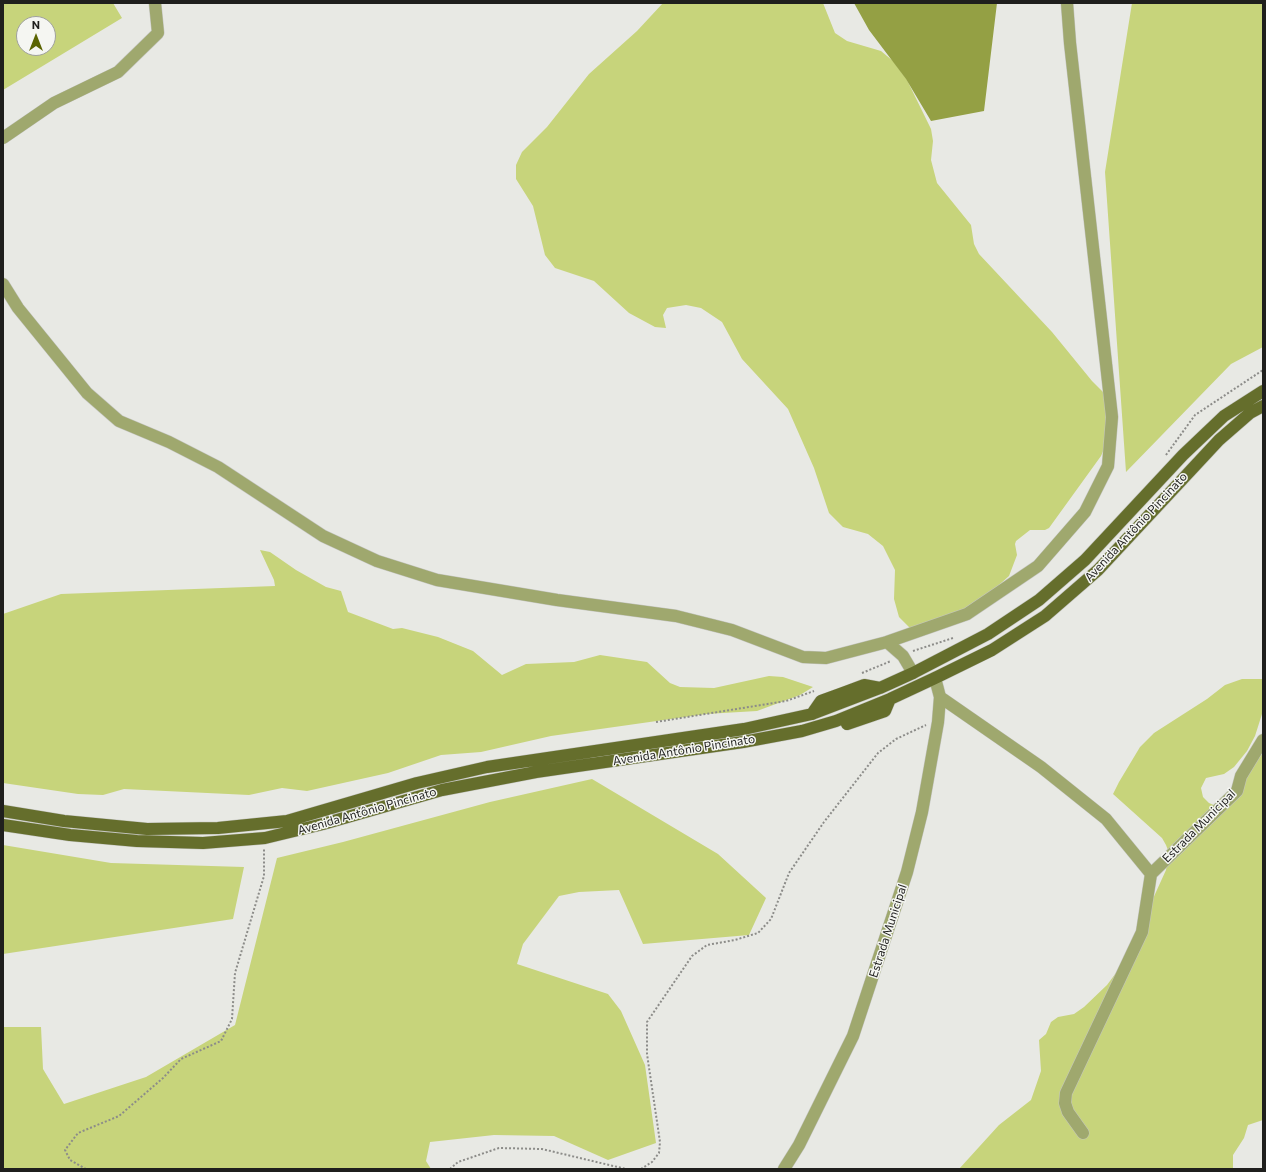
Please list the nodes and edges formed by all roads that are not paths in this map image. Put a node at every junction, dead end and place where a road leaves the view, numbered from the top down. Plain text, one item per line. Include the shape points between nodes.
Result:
1 (155, 3) edge
2 (1067, 3) edge
3 (3, 138) edge
4 (3, 284) edge
5 (1263, 391) edge
6 (1263, 406) edge
7 (887, 642) junction
8 (913, 673) junction
9 (935, 678) junction
10 (940, 696) junction
11 (1263, 740) edge
12 (3, 811) edge
13 (3, 824) edge
14 (1151, 874) junction
15 (1083, 1133) dead end
16 (784, 1169) edge

1 - 3 street via 158,34 118,72 54,103
2 - 7 street via 1112,417 1108,466 1085,512 1038,566 967,614
4 - 7 street via 18,308 87,393 119,421 169,442 218,468 323,536 377,561 437,580 676,616 732,630 803,657 826,658
5 - 8 main road, Avenida Antônio Pincinato via 1224,416 1183,455 1085,560 1039,600 988,634
6 - 9 main road, Avenida Antônio Pincinato via 1219,440 1098,570 1045,616 992,650
7 - 8 street via 903,656
8 - 12 main road, Avenida Antônio Pincinato via 880,688 864,685 821,701 812,714 744,729 487,767 417,783 287,820 218,828 147,829 64,821
9 - 10 street, Estrada Municipal
9 - 13 main road, Avenida Antônio Pincinato via 890,699 802,731 536,772 442,790 265,838 203,843 137,841 70,835
10 - 14 street via 1041,767 1106,819
10 - 16 street, Estrada Municipal via 938,722 908,872 853,1036 799,1145
11 - 14 street, Estrada Municipal via 1240,776 1237,792
14 - 15 street via 1142,932 1066,1092 1065,1103 1068,1112

